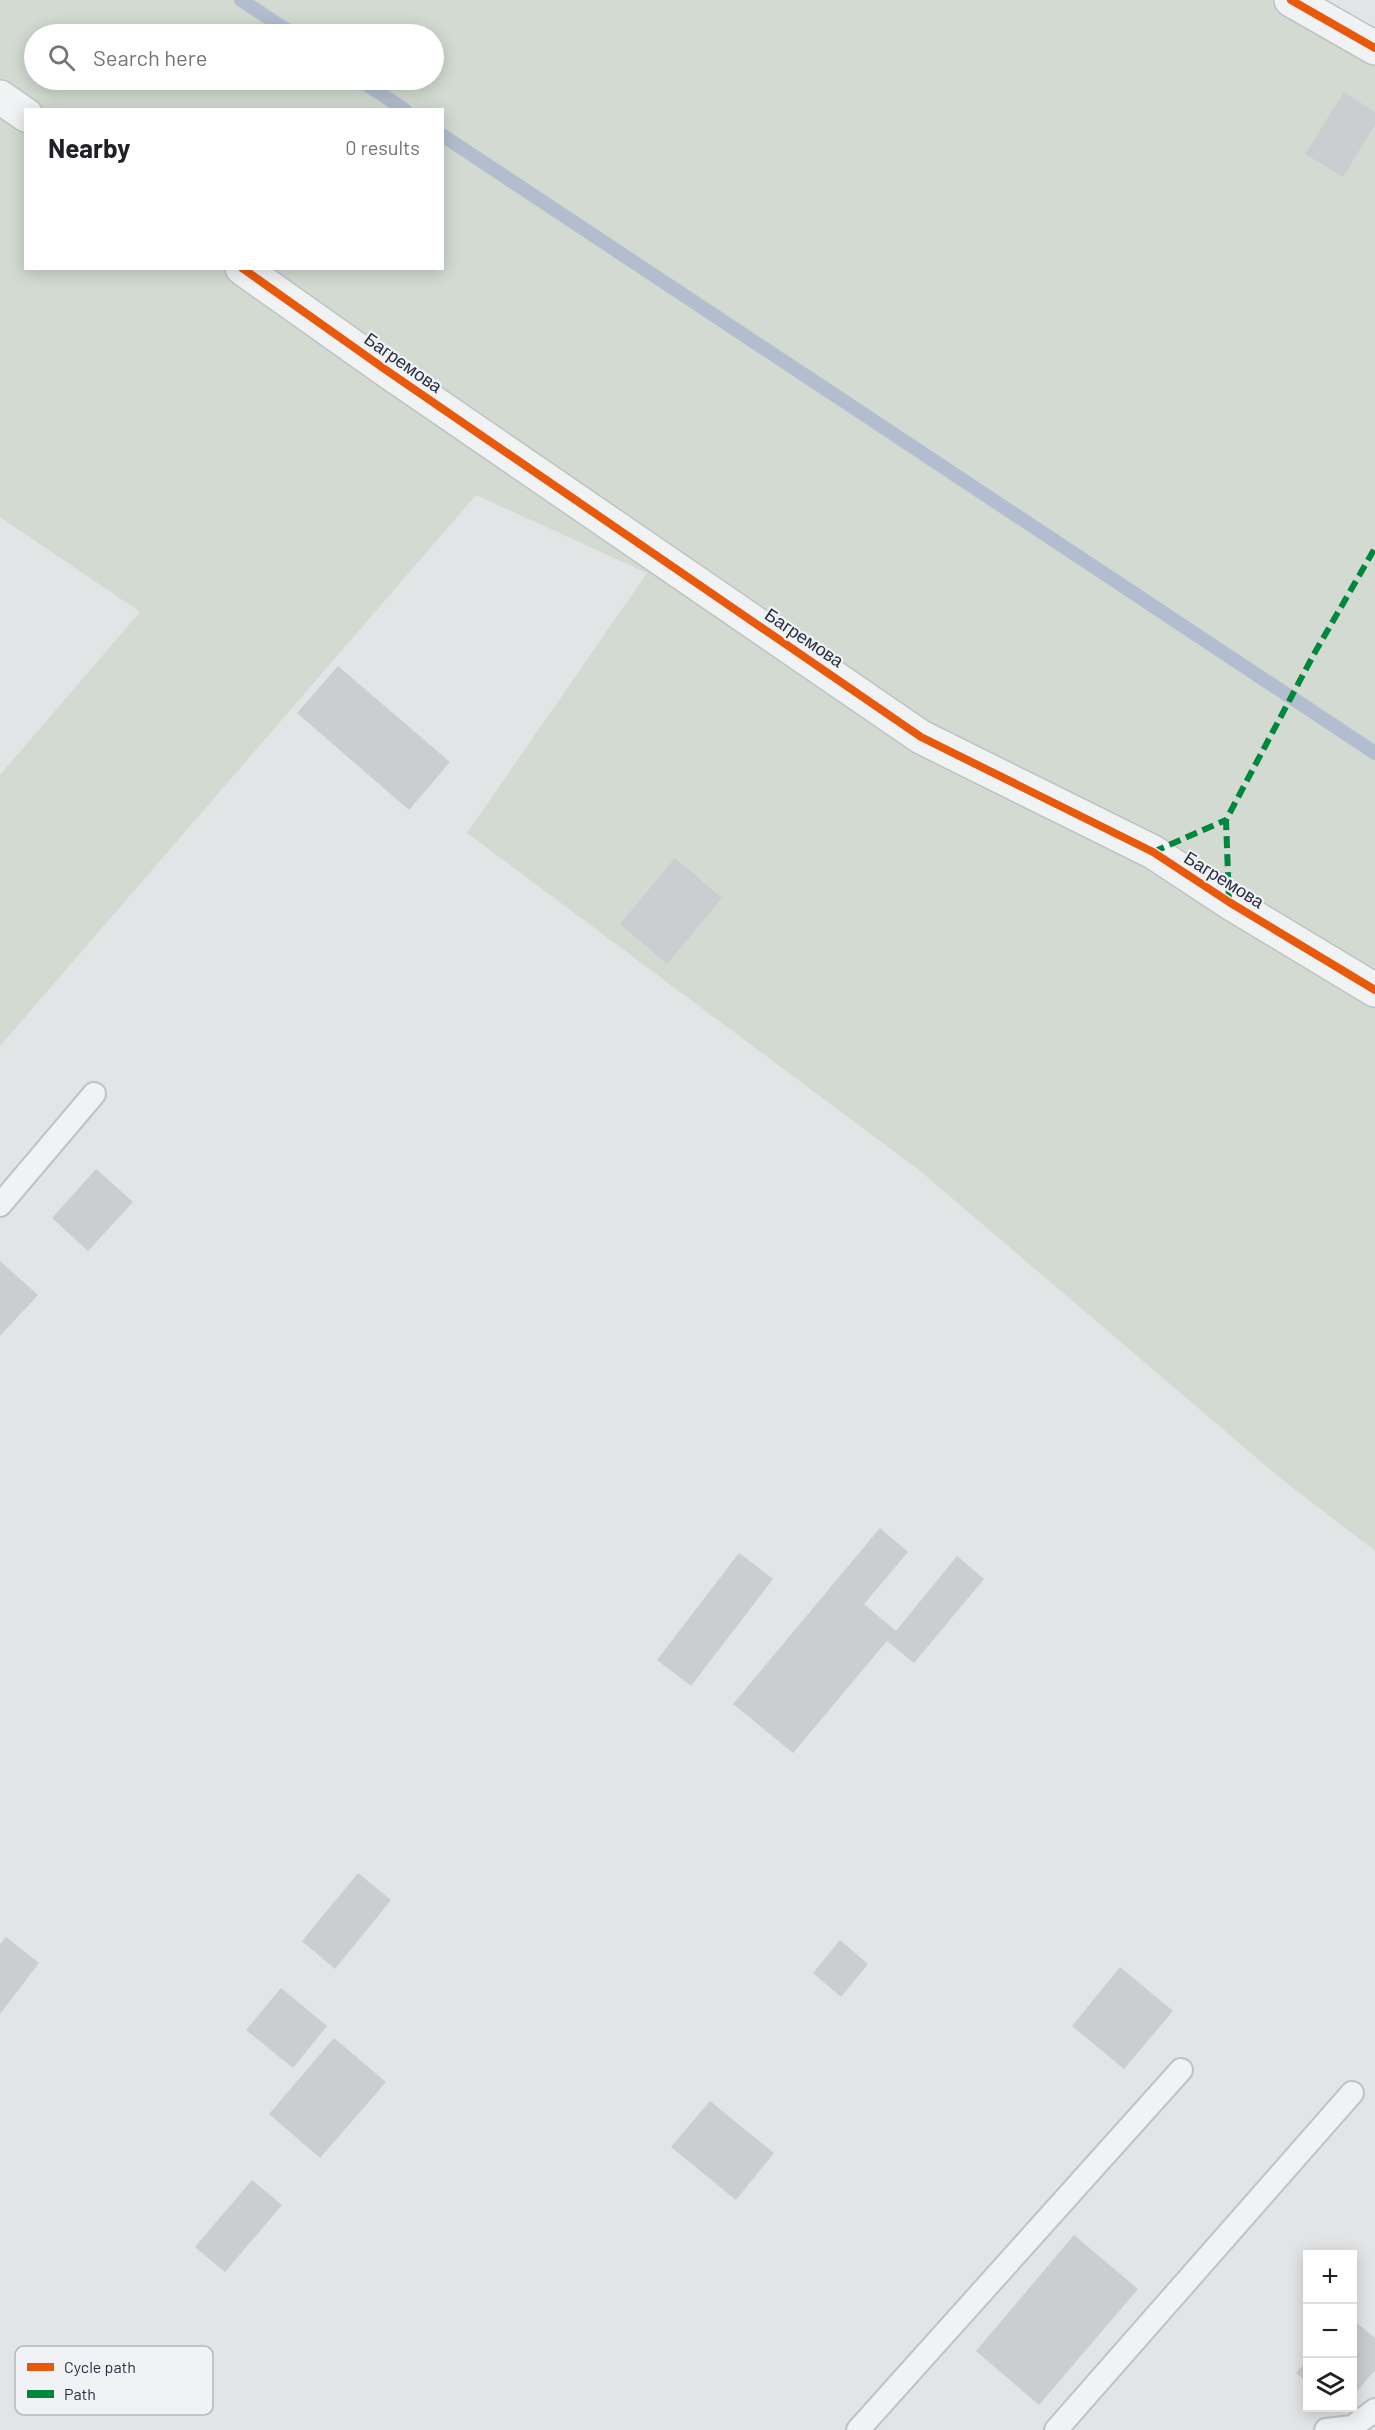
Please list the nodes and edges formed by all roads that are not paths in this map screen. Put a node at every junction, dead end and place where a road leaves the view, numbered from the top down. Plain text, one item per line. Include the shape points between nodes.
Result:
1 (1291, 0) edge
2 (1375, 48) edge
3 (0, 98) edge
4 (24, 115) edge
5 (245, 270) edge
6 (1375, 990) edge
7 (94, 1094) dead end
8 (0, 1205) edge
9 (1181, 2070) dead end
10 (1352, 2093) dead end
11 (1375, 2410) edge
12 (858, 2430) edge
13 (1056, 2430) edge
14 (1326, 2430) edge

1 - 2 street
3 - 4 street
5 - 6 street, Багремова via 921,737 1153,852
7 - 8 lane
9 - 12 lane
10 - 13 lane
11 - 14 lane via 1352,2427

